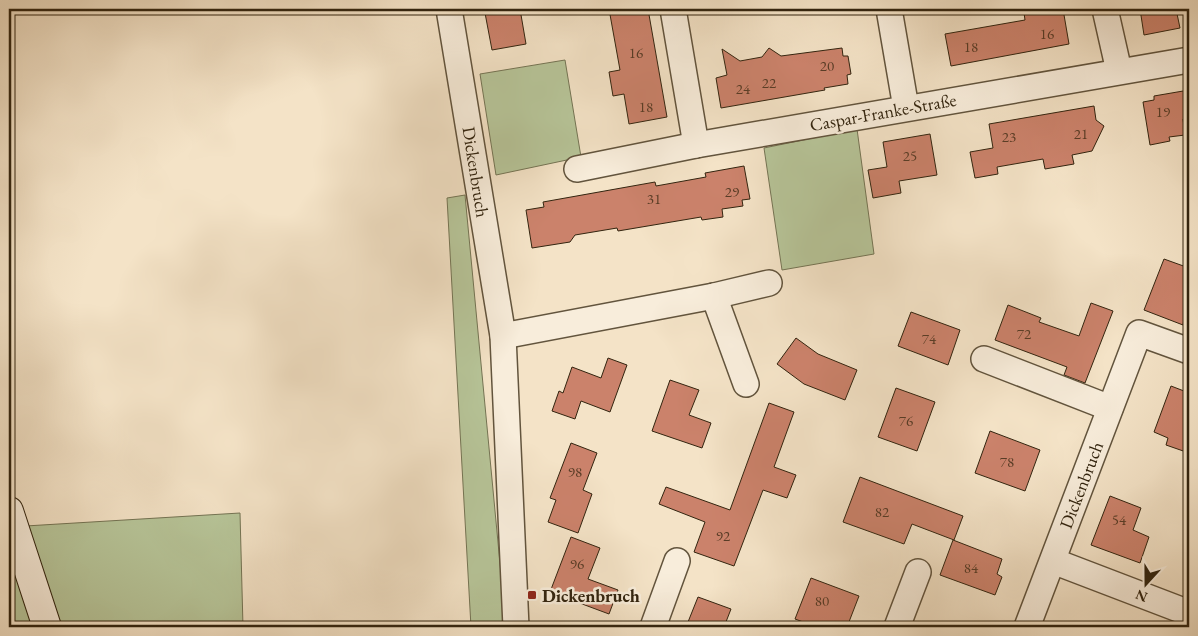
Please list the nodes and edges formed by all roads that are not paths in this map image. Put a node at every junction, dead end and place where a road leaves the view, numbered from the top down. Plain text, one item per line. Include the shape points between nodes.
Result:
1 (450, 9) edge
2 (673, 9) edge
3 (889, 9) edge
4 (1106, 9) edge
5 (1189, 60) edge
6 (1119, 71) junction
7 (906, 108) junction
8 (696, 145) junction
9 (577, 169) dead end
10 (769, 283) dead end
11 (714, 296) junction
12 (503, 336) junction
13 (1189, 351) edge
14 (984, 359) dead end
15 (746, 384) dead end
16 (1110, 408) junction
17 (9, 511) edge
18 (677, 561) dead end
19 (1052, 561) junction
20 (918, 572) dead end
21 (1189, 613) edge
22 (47, 627) edge
23 (516, 627) edge
24 (653, 627) edge
25 (897, 627) edge
26 (1027, 627) edge

1 - 12 street, Dickenbruch
2 - 8 street
3 - 7 street
4 - 6 street
5 - 6 street, Caspar-Franke-Straße
6 - 7 street, Caspar-Franke-Straße
7 - 8 street, Caspar-Franke-Straße
8 - 9 street, Caspar-Franke-Straße
10 - 11 street
11 - 12 street
11 - 15 street
12 - 23 street, Dickenbruch
13 - 16 street, Dickenbruch via 1139,333
14 - 16 street
16 - 19 street, Dickenbruch
17 - 22 main road
18 - 24 street
19 - 21 street
19 - 26 street, Dickenbruch
20 - 25 street

